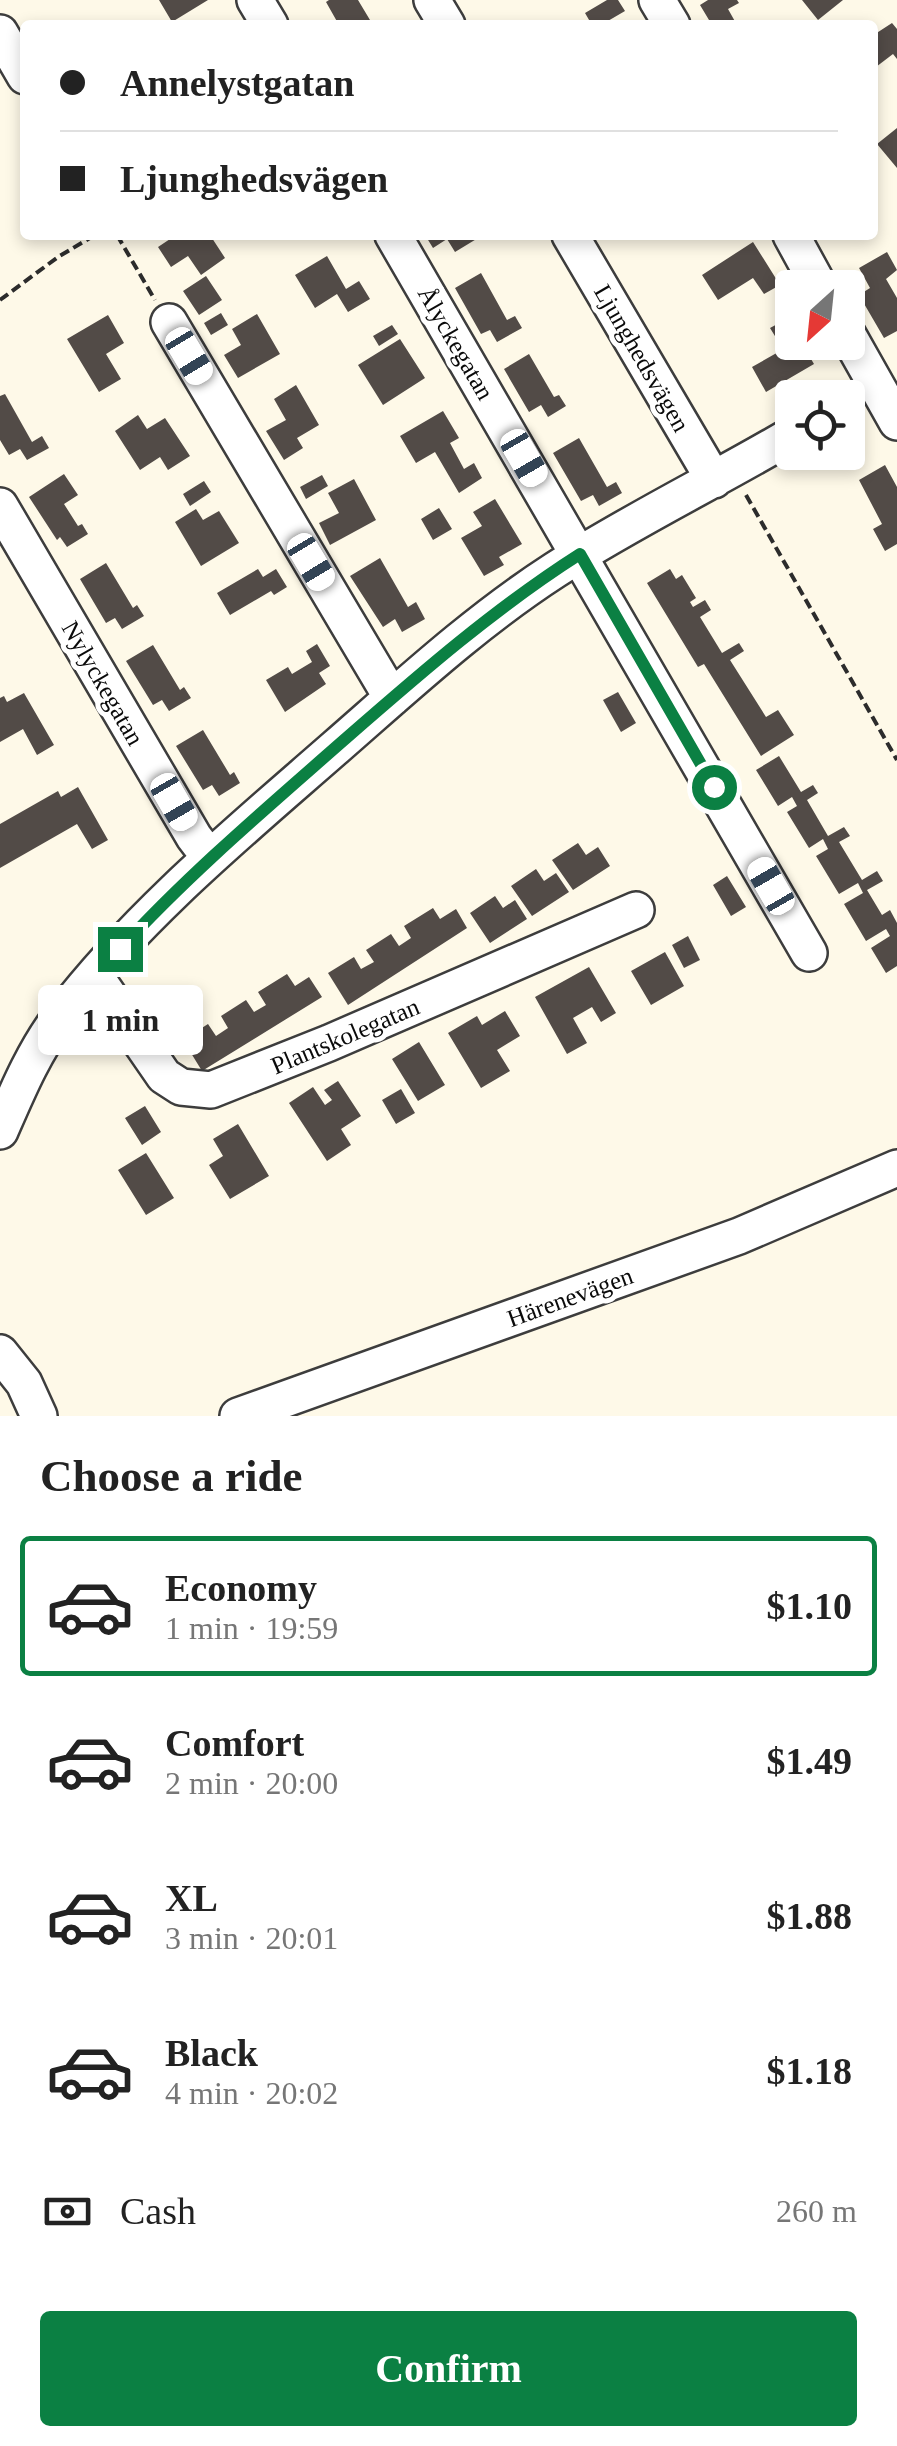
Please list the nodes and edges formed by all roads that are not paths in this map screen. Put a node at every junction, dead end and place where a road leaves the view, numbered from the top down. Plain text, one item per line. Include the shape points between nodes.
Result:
1 (0, 33) edge
2 (20, 67) edge
3 (396, 240) edge
4 (573, 240) edge
5 (794, 240) edge
6 (810, 270) edge
7 (169, 322) road end
8 (865, 396) edge
9 (897, 422) edge
10 (775, 445) edge
11 (723, 475) junction
12 (0, 506) edge
13 (580, 554) junction
14 (392, 698) junction
15 (210, 858) junction
16 (636, 910) dead end
17 (809, 953) dead end
18 (95, 976) junction
19 (0, 1131) edge
20 (897, 1168) edge
21 (0, 1353) edge
22 (270, 1410) edge
23 (39, 1416) edge
24 (238, 1416) edge

1 - 2 street
3 - 13 street, Ålyckegatan
4 - 11 street, Ljunghedsvägen
5 - 6 street
7 - 14 street
8 - 9 street
10 - 11 street
11 - 13 street
12 - 15 street, Nylyckegatan
13 - 14 street via 490,616
13 - 17 street, Ålyckegatan
14 - 15 street
15 - 18 street
16 - 18 street, Plantskolegatan via 211,1090 181,1087 164,1076
18 - 19 street via 45,1040
20 - 22 street, Härenevägen via 739,1236
21 - 23 street
22 - 24 street, Härenevägen

